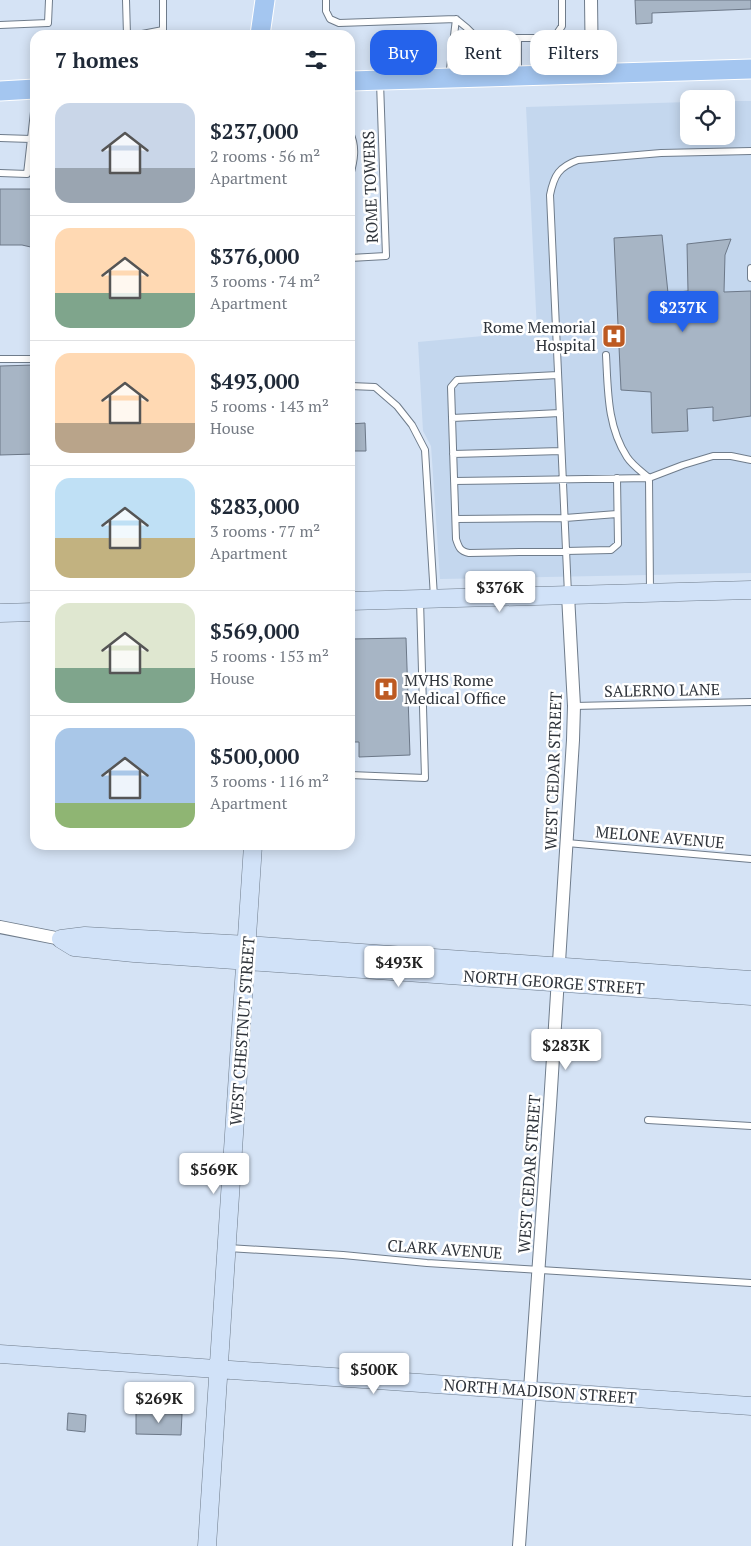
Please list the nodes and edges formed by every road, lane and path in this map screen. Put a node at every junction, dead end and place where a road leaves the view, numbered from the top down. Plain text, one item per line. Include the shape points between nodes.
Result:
1 (50, 0) edge
2 (126, 0) edge
3 (163, 0) edge
4 (265, 0) edge
5 (326, 0) edge
6 (562, 0) edge
7 (591, 0) edge
8 (456, 19) junction
9 (0, 26) edge
10 (127, 30) edge
11 (162, 30) edge
12 (261, 30) edge
13 (468, 30) edge
14 (591, 30) edge
15 (520, 38) edge
16 (751, 69) edge
17 (617, 74) edge
18 (592, 75) edge
19 (518, 77) joint
20 (449, 78) junction
21 (380, 80) junction
22 (355, 81) edge
23 (30, 89) edge
24 (0, 91) edge
25 (0, 138) edge
26 (30, 139) edge
27 (30, 148) edge
28 (751, 152) edge
29 (0, 173) edge
30 (355, 258) edge
31 (751, 268) edge
32 (751, 278) edge
33 (606, 355) dead end
34 (30, 358) edge
35 (0, 359) edge
36 (558, 375) junction
37 (355, 386) edge
38 (560, 413) junction
39 (452, 418) junction
40 (562, 451) junction
41 (454, 454) junction
42 (751, 460) edge
43 (563, 478) junction
44 (617, 478) junction
45 (649, 478) junction
46 (454, 481) junction
47 (617, 514) junction
48 (565, 518) junction
49 (456, 519) junction
50 (566, 552) junction
51 (751, 590) edge
52 (650, 593) junction
53 (568, 595) junction
54 (427, 599) junction
55 (355, 601) edge
56 (30, 612) edge
57 (0, 613) edge
58 (751, 702) edge
59 (574, 706) junction
60 (355, 775) edge
61 (567, 843) junction
62 (253, 850) edge
63 (751, 859) edge
64 (0, 927) edge
65 (61, 939) joint
66 (247, 953) junction
67 (558, 975) junction
68 (751, 980) edge
69 (751, 996) edge
70 (648, 1120) dead end
71 (751, 1126) edge
72 (227, 1248) junction
73 (538, 1269) junction
74 (751, 1283) edge
75 (0, 1354) edge
76 (218, 1368) junction
77 (530, 1390) junction
78 (751, 1406) edge
79 (207, 1546) edge
80 (519, 1546) edge

1 - 9 lane via 48,23
2 - 10 lane
3 - 11 lane
4 - 12 main road
5 - 8 lane via 330,19 339,23
6 - 15 lane via 562,26 556,35
7 - 14 street
8 - 13 lane
8 - 20 lane
16 - 17 main road
18 - 19 main road
19 - 20 main road
20 - 21 main road
21 - 22 main road
21 - 30 lane, ROME TOWERS via 386,256
23 - 24 main road
25 - 26 lane
27 - 29 lane via 27,174
28 - 36 lane via 660,153 578,160 553,179 550,195
31 - 32 lane
33 - 45 lane via 609,406 615,436 628,458
34 - 35 lane
36 - 38 lane
36 - 39 lane via 457,380 451,388
37 - 54 lane via 375,387 398,406 425,450
38 - 39 lane
38 - 40 lane
39 - 41 lane
40 - 41 lane
40 - 43 lane
41 - 46 lane
42 - 45 lane via 713,456 682,464
43 - 44 lane
43 - 46 lane
43 - 48 lane
44 - 45 lane
44 - 47 lane
45 - 52 lane
46 - 49 lane
47 - 48 lane
47 - 50 lane via 616,548
48 - 49 lane
48 - 50 lane
49 - 50 lane via 456,540 463,552
50 - 53 lane
51 - 52 street
52 - 53 street
53 - 54 street
53 - 59 street, WEST CEDAR STREET
54 - 55 street
54 - 60 lane via 425,778
56 - 57 street
58 - 59 lane, SALERNO LANE
59 - 61 street, WEST CEDAR STREET
61 - 63 lane, MELONE AVENUE
61 - 67 street, WEST CEDAR STREET
62 - 66 street, WEST CHESTNUT STREET
64 - 65 street, NORTH GEORGE STREET
65 - 66 street, NORTH GEORGE STREET via 85,936
66 - 67 street, NORTH GEORGE STREET
66 - 72 street, WEST CHESTNUT STREET
67 - 68 street, NORTH GEORGE STREET
67 - 69 street, NORTH GEORGE STREET
67 - 73 street, WEST CEDAR STREET
70 - 71 lane
72 - 73 lane, CLARK AVENUE
72 - 76 street, WEST CHESTNUT STREET
73 - 74 lane, CLARK AVENUE
73 - 77 street, WEST CEDAR STREET
75 - 76 street, NORTH MADISON STREET
76 - 77 street, NORTH MADISON STREET
76 - 79 street, WEST CHESTNUT STREET
77 - 78 street, NORTH MADISON STREET
77 - 80 street, WEST CEDAR STREET

